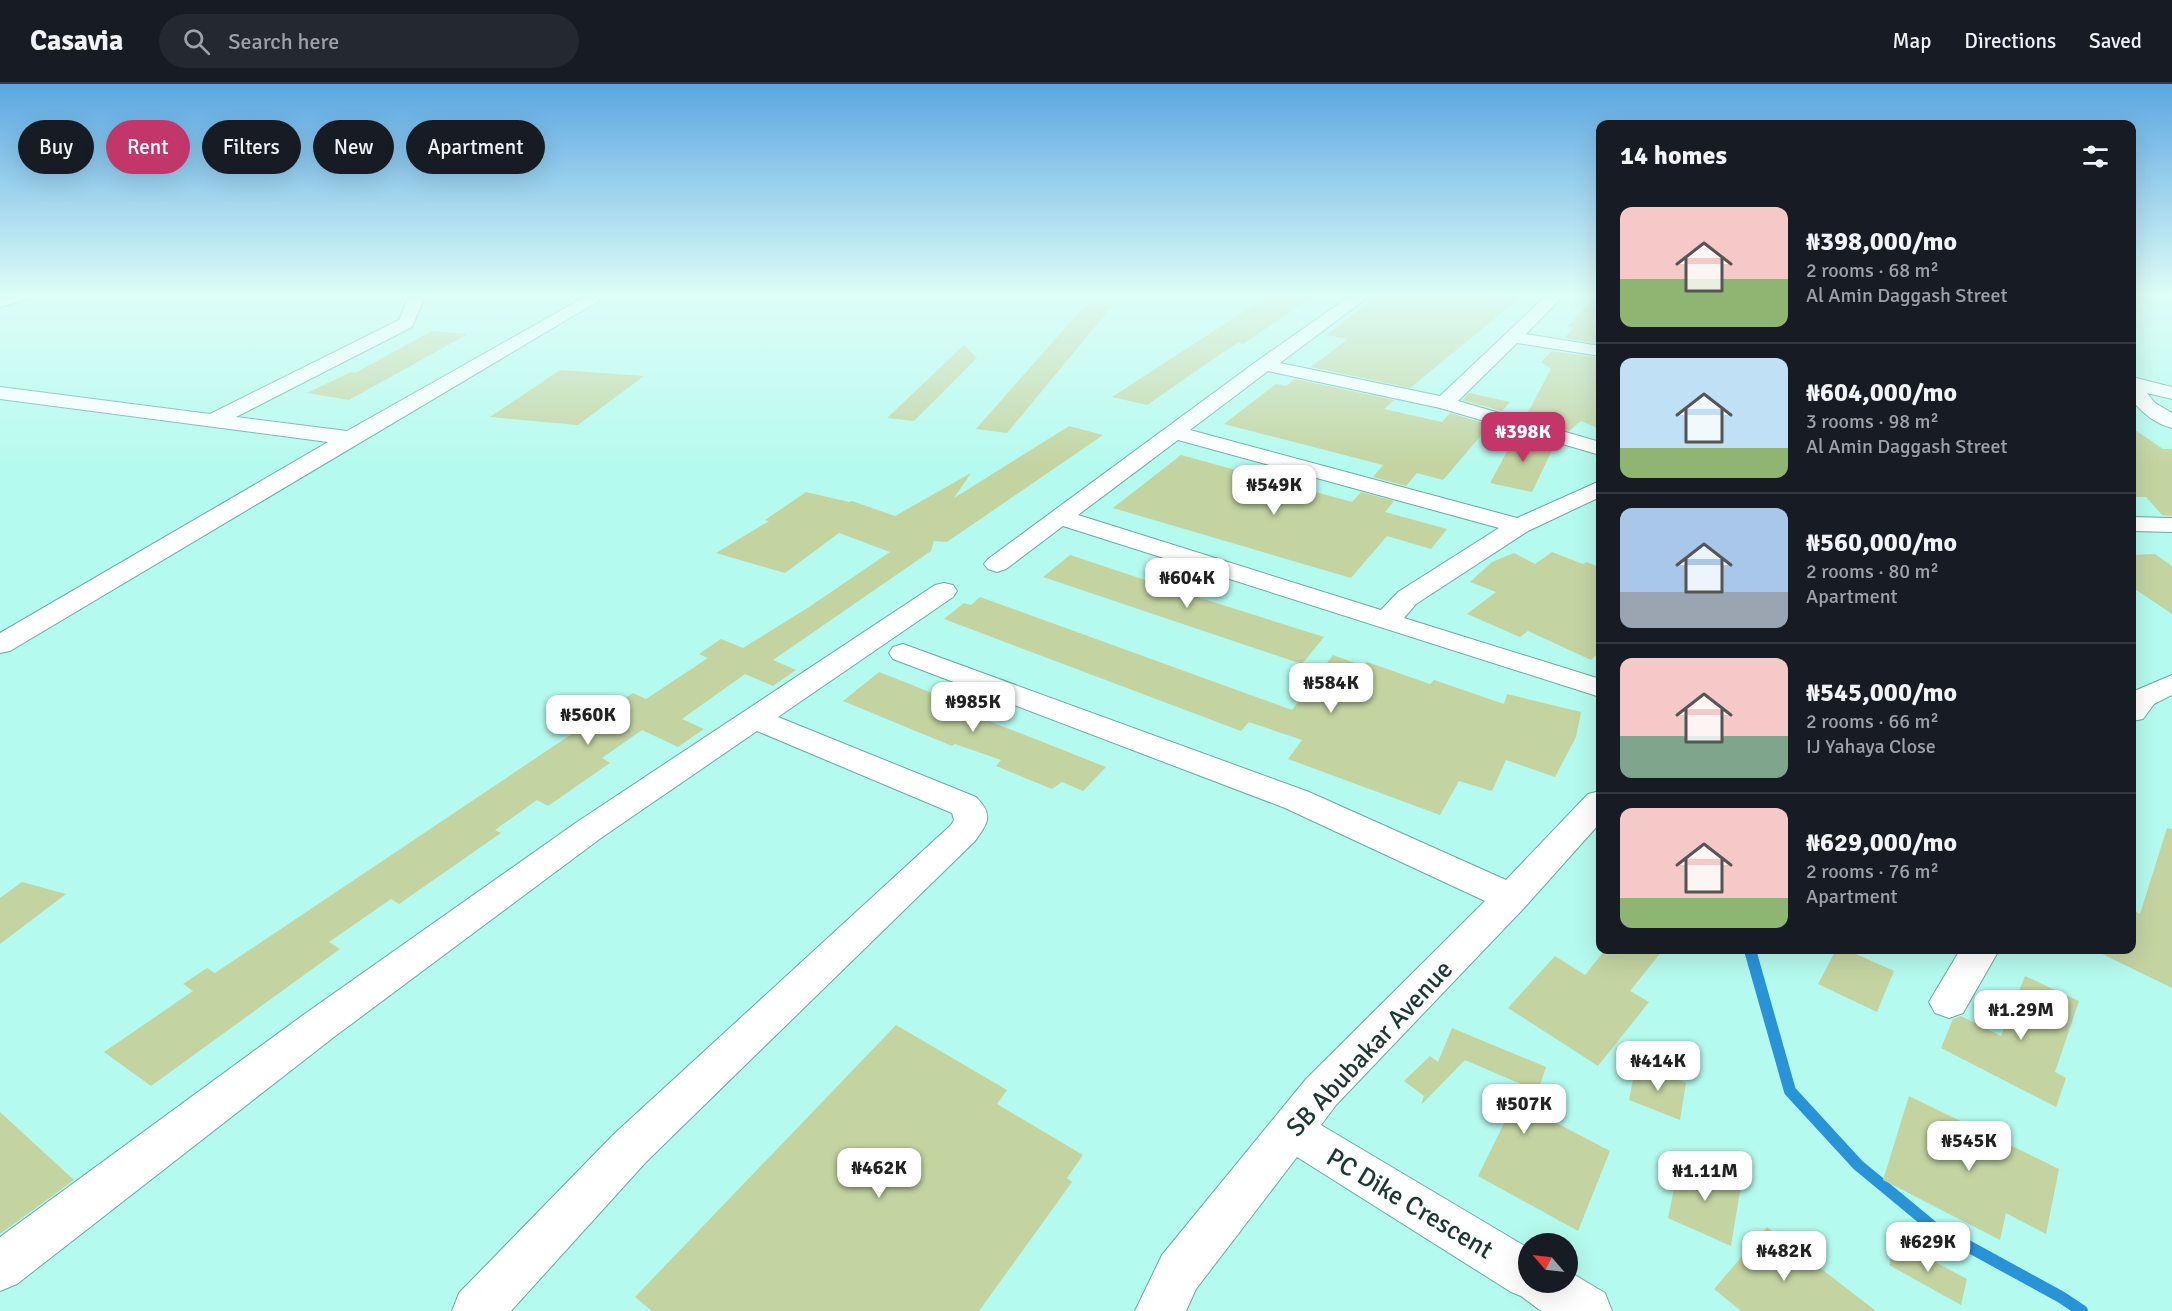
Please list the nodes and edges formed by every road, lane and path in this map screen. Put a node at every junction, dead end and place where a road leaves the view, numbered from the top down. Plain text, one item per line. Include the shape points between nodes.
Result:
1 (350, 351) edge
2 (502, 351) edge
3 (1283, 351) edge
4 (1498, 351) edge
5 (1264, 365) junction
6 (2136, 384) edge
7 (0, 393) edge
8 (2136, 393) edge
9 (2172, 393) edge
10 (1443, 403) junction
11 (212, 421) junction
12 (2172, 422) edge
13 (1174, 432) junction
14 (350, 438) junction
15 (1596, 448) edge
16 (1596, 490) edge
17 (1059, 517) junction
18 (2136, 524) edge
19 (2172, 525) edge
20 (1519, 526) junction
21 (997, 564) dead end
22 (944, 591) dead end
23 (1386, 621) junction
24 (0, 645) edge
25 (903, 653) dead end
26 (2172, 684) edge
27 (1596, 687) edge
28 (2136, 707) edge
29 (755, 719) junction
30 (1596, 806) edge
31 (1511, 898) junction
32 (1978, 954) edge
33 (1949, 1002) dead end
34 (1291, 1130) junction
35 (0, 1267) edge
36 (1518, 1269) edge
37 (1558, 1293) edge
38 (477, 1311) edge
39 (1160, 1311) edge
40 (1587, 1311) edge

1 - 11 street
2 - 14 street
3 - 5 street
4 - 10 street
5 - 10 street
5 - 13 street
6 - 9 street
7 - 11 street
8 - 12 street via 2148,407
10 - 15 street
11 - 14 street
13 - 17 street
13 - 20 street
14 - 24 street
16 - 20 street
17 - 21 street
17 - 23 street
18 - 19 street
20 - 23 street via 1407,598
22 - 29 street
23 - 27 street
25 - 31 street via 1298,800
26 - 28 street via 2143,698
29 - 35 street via 589,830 320,1025
29 - 38 street via 964,805 971,812 971,822 630,1148
30 - 31 street, SB Abubakar Avenue
31 - 34 street, SB Abubakar Avenue via 1320,1092
32 - 33 street
34 - 36 street, PC Dike Crescent
34 - 39 street, SB Abubakar Avenue via 1179,1272
37 - 40 street

